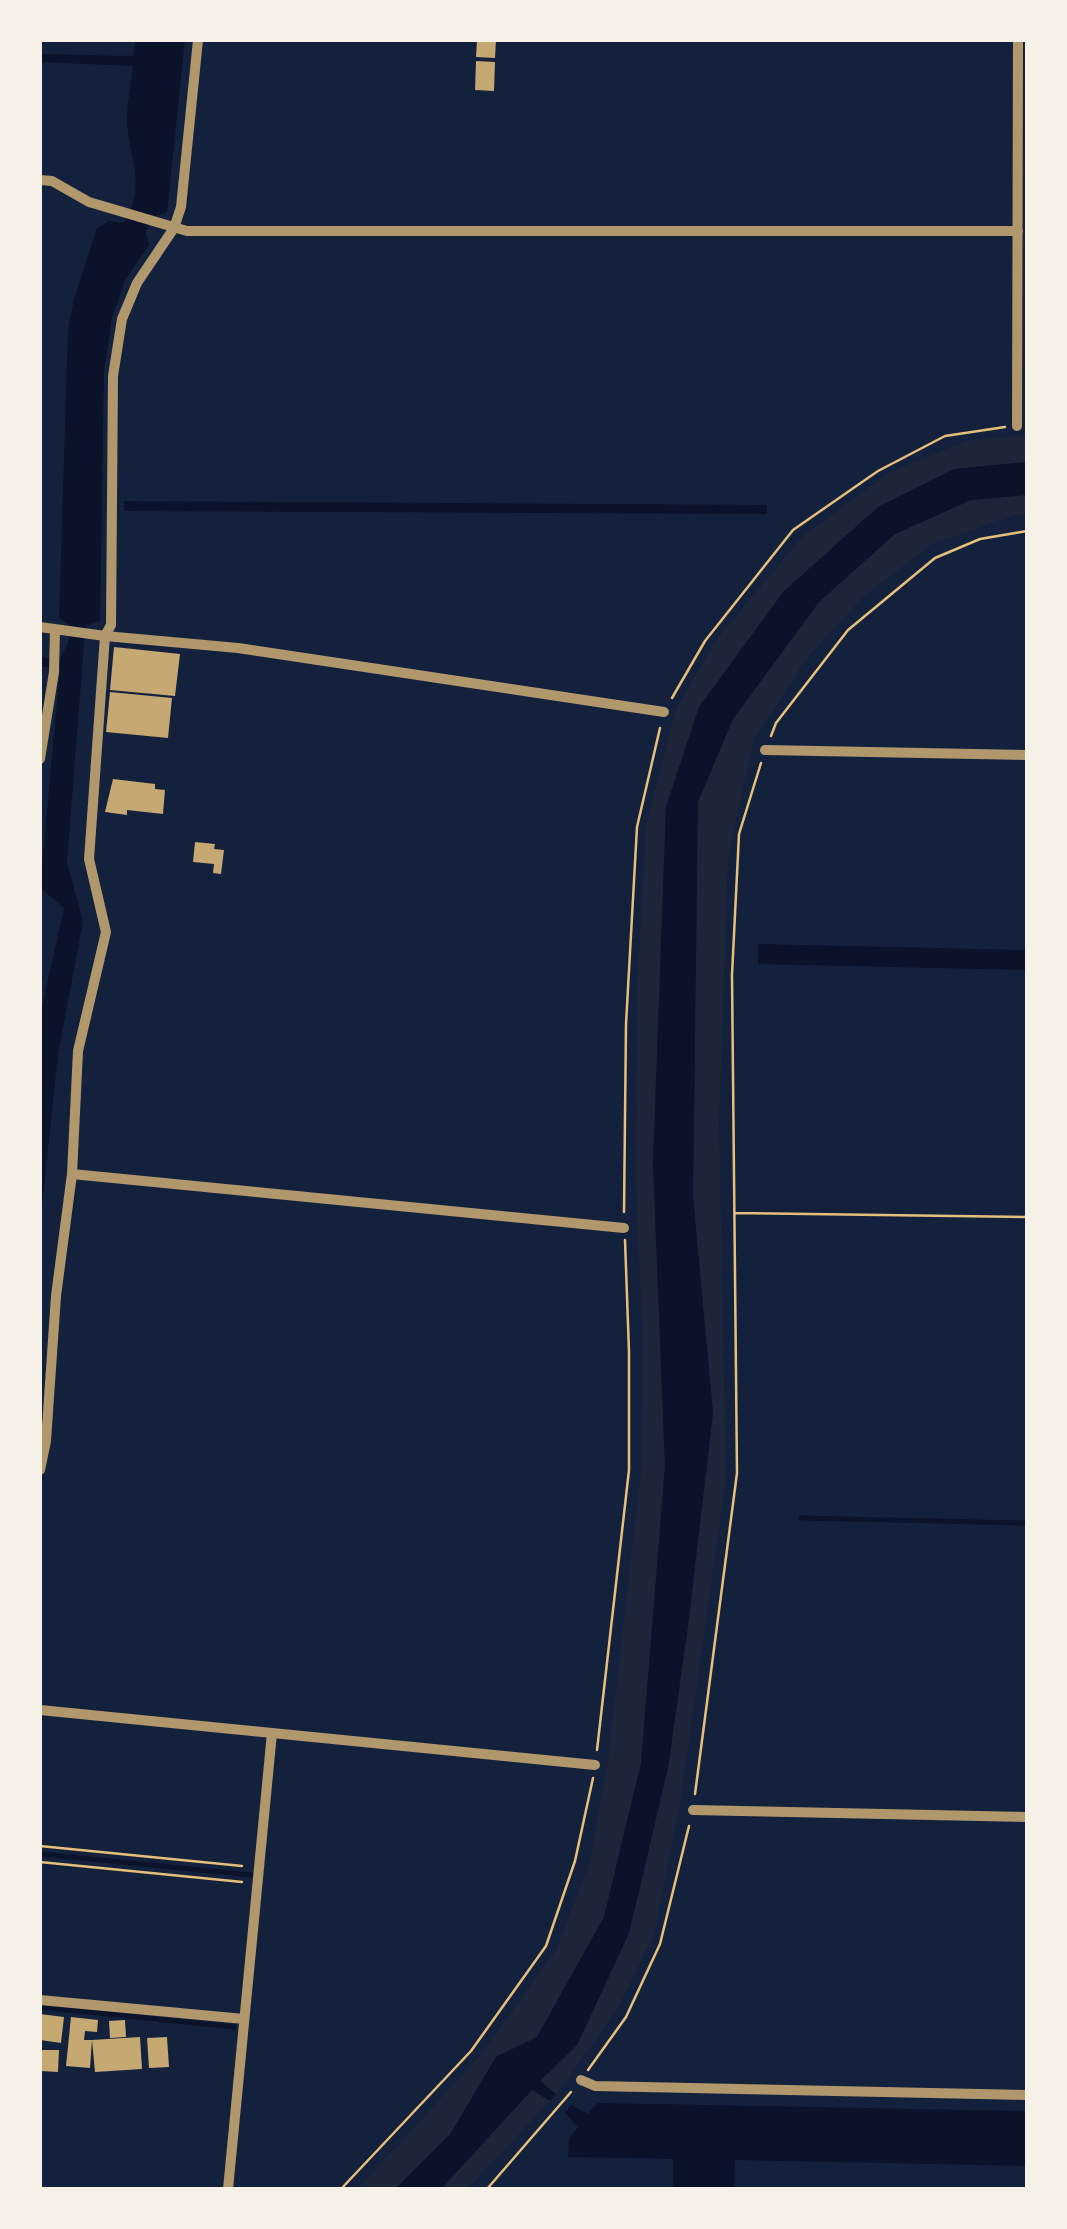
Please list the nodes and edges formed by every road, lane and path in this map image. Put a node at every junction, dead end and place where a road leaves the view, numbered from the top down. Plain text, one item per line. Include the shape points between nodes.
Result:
1 (198, 40) edge
2 (1018, 40) edge
3 (1022, 96) edge
4 (40, 180) edge
5 (174, 228) junction
6 (1018, 232) junction
7 (1017, 426) joint
8 (1027, 531) edge
9 (40, 628) edge
10 (61, 631) junction
11 (105, 636) junction
12 (664, 712) junction
13 (766, 750) junction
14 (1027, 755) edge
15 (40, 760) edge
16 (72, 1174) junction
17 (733, 1213) junction
18 (1027, 1217) edge
19 (624, 1228) junction
20 (40, 1470) edge
21 (40, 1710) edge
22 (272, 1733) junction
23 (595, 1765) junction
24 (692, 1810) junction
25 (1027, 1817) edge
26 (40, 1846) edge
27 (40, 1862) edge
28 (259, 1868) junction
29 (257, 1883) junction
30 (40, 2000) edge
31 (244, 2019) junction
32 (581, 2080) junction
33 (1027, 2095) edge
34 (228, 2189) edge
35 (341, 2189) edge
36 (487, 2189) edge

1 - 5 street
2 - 3 street
3 - 6 street
4 - 5 street
5 - 6 street
5 - 11 street via 122,319 113,376 111,626
6 - 7 street
7 - 12 path via 945,436 878,471 793,530 705,640
8 - 13 path via 980,539 934,558 848,630 776,723
9 - 10 street
10 - 11 street
10 - 15 street
11 - 12 street via 238,648
11 - 16 street via 88,859 106,932 78,1051
12 - 19 path via 637,827
13 - 14 street
13 - 17 path via 740,834 732,975
16 - 19 street
16 - 20 street
17 - 18 path
17 - 24 path via 737,1472
19 - 23 path via 629,1470
21 - 22 street
22 - 23 street
22 - 28 street
23 - 35 path via 575,1861 546,1946 471,2051
24 - 25 street
24 - 32 path via 660,1944 626,2017
26 - 28 path
27 - 29 path
28 - 29 street
29 - 31 street
30 - 31 street
31 - 34 street
32 - 33 street via 595,2086
32 - 36 path

